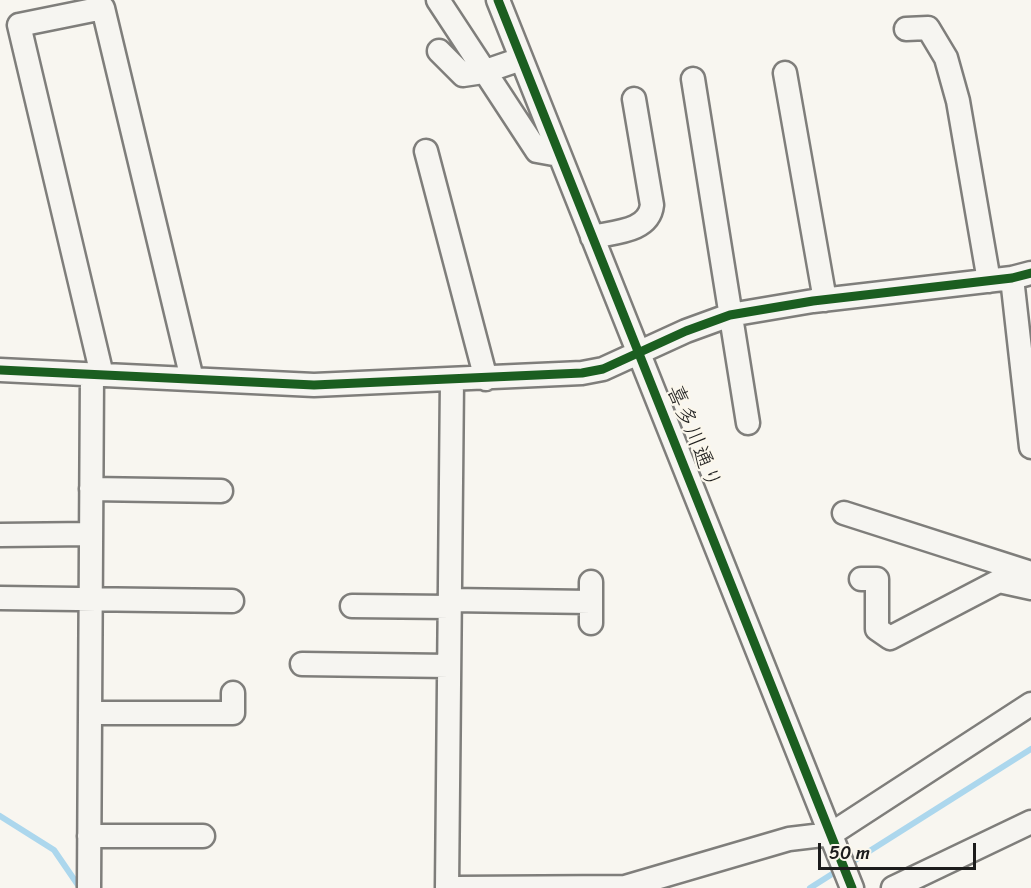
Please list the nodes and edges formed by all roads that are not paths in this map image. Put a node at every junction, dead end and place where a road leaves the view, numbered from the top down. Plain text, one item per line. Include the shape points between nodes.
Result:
1 (438, 0) edge
2 (498, 0) edge
3 (906, 29) dead end
4 (439, 51) dead end
5 (520, 59) junction
6 (483, 72) junction
7 (785, 73) dead end
8 (693, 79) dead end
9 (634, 99) dead end
10 (427, 151) dead end
11 (559, 155) junction
12 (592, 237) junction
13 (1022, 276) edge
14 (989, 281) junction
15 (825, 300) junction
16 (730, 315) junction
17 (639, 354) junction
18 (0, 370) edge
19 (97, 375) junction
20 (192, 379) junction
21 (486, 379) junction
22 (452, 380) junction
23 (748, 423) dead end
24 (1031, 447) edge
25 (91, 489) junction
26 (221, 491) dead end
27 (844, 513) dead end
28 (91, 534) junction
29 (0, 535) edge
30 (1031, 573) edge
31 (861, 579) dead end
32 (1031, 588) edge
33 (0, 598) edge
34 (91, 600) junction
35 (232, 601) dead end
36 (591, 602) dead end
37 (450, 604) junction
38 (352, 606) dead end
39 (303, 664) dead end
40 (449, 666) junction
41 (233, 693) dead end
42 (1031, 704) edge
43 (90, 713) junction
44 (1031, 822) edge
45 (831, 834) junction
46 (89, 836) junction
47 (204, 836) dead end
48 (89, 888) edge
49 (447, 888) edge
50 (458, 888) edge
51 (852, 888) edge
52 (893, 888) edge

1 - 6 street
2 - 5 street, 喜多川通り
3 - 14 street via 928,28 946,58 958,101
4 - 6 street via 463,75
5 - 6 street
5 - 11 street, 喜多川通り
6 - 11 street via 537,150
7 - 15 street
8 - 16 street
9 - 12 street via 651,216 642,225
10 - 21 street
11 - 12 street, 喜多川通り
12 - 17 street, 喜多川通り
13 - 14 street
13 - 24 street
14 - 15 street
15 - 16 street
16 - 17 street
16 - 23 street
17 - 21 street via 582,373
17 - 45 street, 喜多川通り
18 - 19 street
19 - 20 street
19 - 20 street via 19,25 103,8
19 - 25 street
20 - 22 street via 314,385
21 - 22 street
22 - 37 street
25 - 26 street
25 - 28 street
27 - 30 street
28 - 29 street
28 - 34 street
31 - 32 street via 878,579 878,629 890,638 999,581
33 - 34 street
34 - 35 street
34 - 43 street
36 - 37 street
37 - 38 street
37 - 40 street
39 - 40 street
40 - 49 street
41 - 43 street via 233,713
42 - 45 street
43 - 46 street
44 - 52 street
45 - 50 street via 789,839 625,887
45 - 51 street, 喜多川通り
46 - 47 street
46 - 48 street

